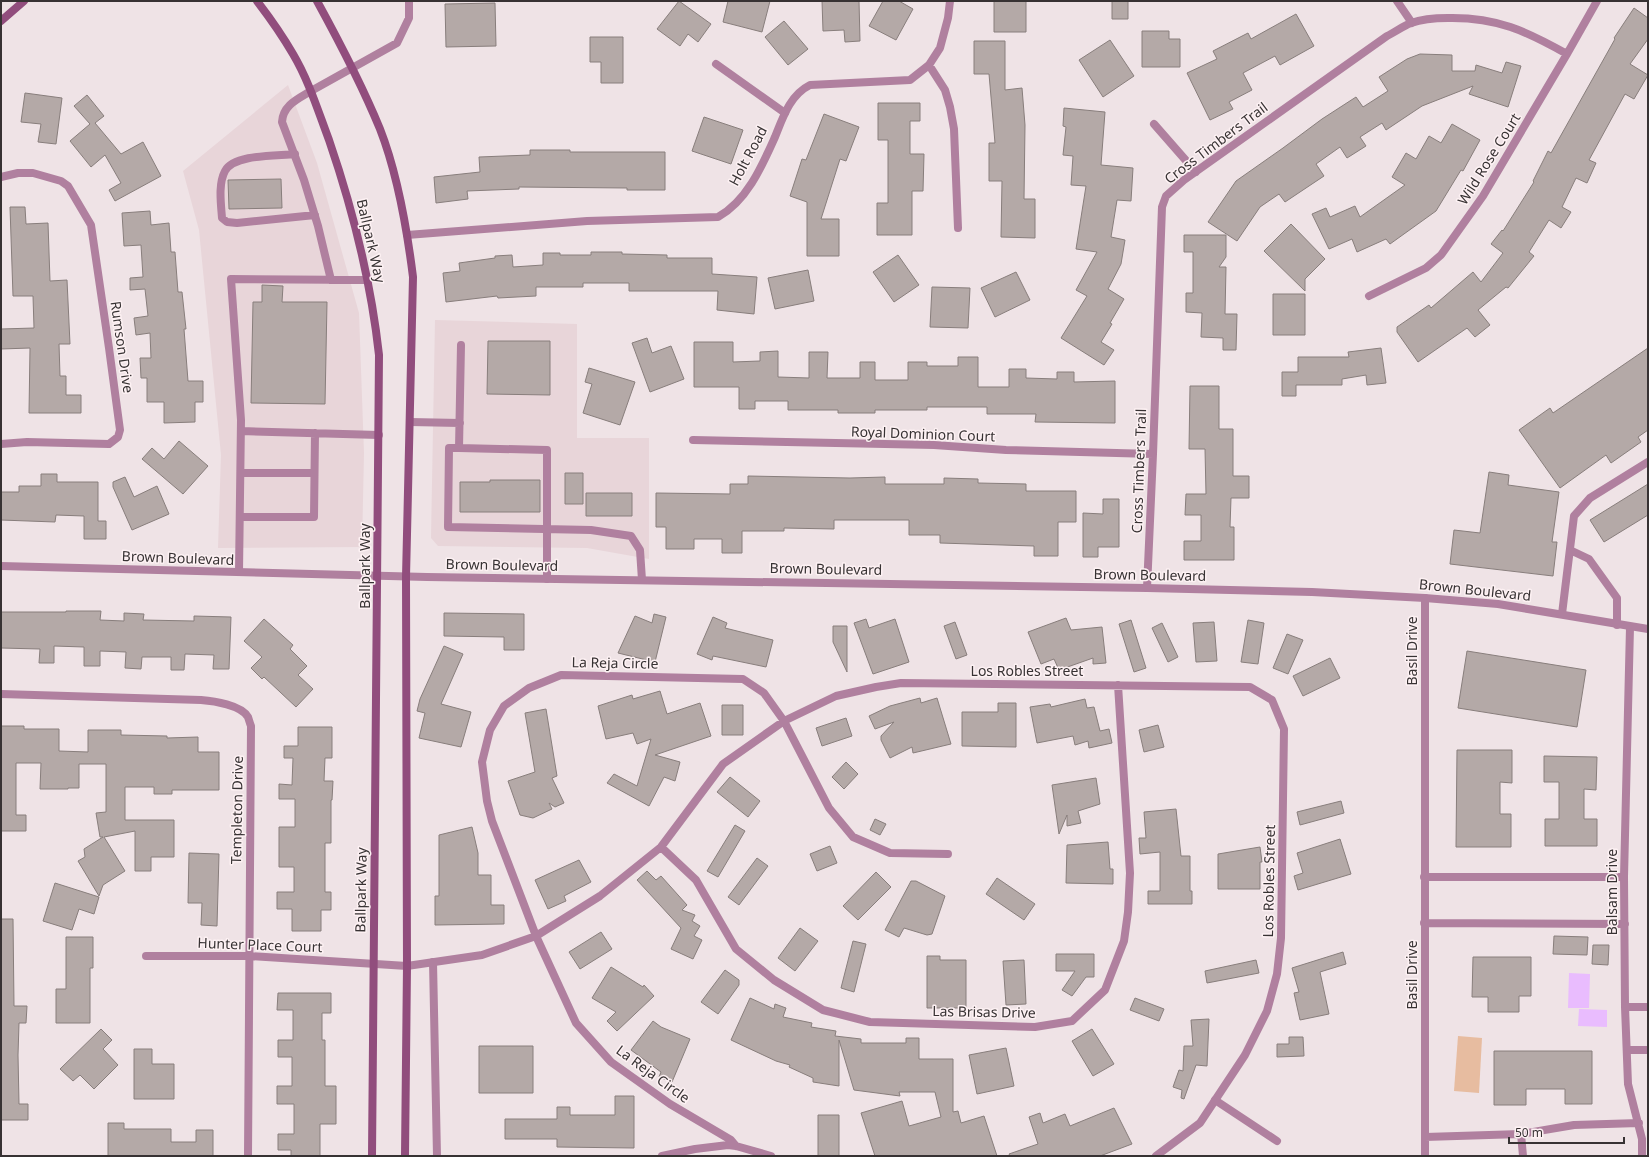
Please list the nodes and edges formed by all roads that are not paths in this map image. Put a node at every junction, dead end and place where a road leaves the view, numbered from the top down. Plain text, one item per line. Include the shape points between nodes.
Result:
1 (24, 1) edge
2 (257, 1) edge
3 (317, 1) edge
4 (409, 1) edge
5 (950, 1) edge
6 (1397, 1) edge
7 (1597, 1) edge
8 (1, 21) edge
9 (1412, 23) junction
10 (1567, 54) junction
11 (716, 64) dead end
12 (929, 65) junction
13 (353, 67) junction
14 (311, 91) junction
15 (785, 113) junction
16 (1154, 124) dead end
17 (295, 154) junction
18 (1196, 172) junction
19 (1, 177) edge
20 (315, 215) junction
21 (958, 228) dead end
22 (407, 235) junction
23 (331, 280) junction
24 (368, 280) junction
25 (1369, 296) dead end
26 (462, 345) dead end
27 (410, 422) junction
28 (460, 423) junction
29 (241, 430) junction
30 (315, 433) junction
31 (379, 435) junction
32 (692, 440) dead end
33 (1, 444) edge
34 (459, 448) junction
35 (1153, 454) junction
36 (1648, 462) edge
37 (241, 473) junction
38 (314, 473) junction
39 (240, 517) junction
40 (547, 528) junction
41 (1570, 550) junction
42 (1, 566) edge
43 (239, 572) junction
44 (378, 576) junction
45 (406, 576) junction
46 (547, 579) junction
47 (642, 580) junction
48 (1147, 588) junction
49 (1425, 598) junction
50 (1562, 614) junction
51 (1616, 625) junction
52 (1630, 627) junction
53 (1648, 630) edge
54 (1118, 685) junction
55 (1, 694) edge
56 (784, 721) junction
57 (661, 847) junction
58 (948, 854) dead end
59 (1424, 877) junction
60 (1624, 877) junction
61 (1424, 923) junction
62 (1625, 924) junction
63 (536, 936) junction
64 (146, 956) dead end
65 (249, 956) junction
66 (433, 962) junction
67 (372, 963) junction
68 (407, 966) junction
69 (1625, 1007) junction
70 (1648, 1007) edge
71 (1627, 1050) junction
72 (1648, 1050) edge
73 (1215, 1100) junction
74 (1639, 1123) junction
75 (1521, 1134) junction
76 (1425, 1137) junction
77 (1277, 1141) dead end
78 (736, 1146) junction
79 (248, 1156) edge
80 (372, 1156) edge
81 (405, 1156) edge
82 (437, 1156) edge
83 (662, 1156) edge
84 (771, 1156) edge
85 (1156, 1156) edge
86 (1425, 1156) edge
87 (1523, 1156) edge
88 (1642, 1156) edge

1 - 8 main road
2 - 14 main road, Ballpark Way via 293,54
3 - 13 main road
4 - 13 street via 409,18 397,43
5 - 12 street, Holt Road via 940,48
6 - 9 street
7 - 10 street, Wild Rose Court
9 - 10 street, Cross Timbers Trail via 1442,18 1471,18 1519,29
9 - 18 street, Cross Timbers Trail via 1387,36
10 - 25 street, Wild Rose Court via 1483,196 1441,255 1426,268
11 - 15 street
12 - 15 street, Holt Road via 910,80 810,85 795,96
12 - 21 street via 945,90 954,129
13 - 14 street
13 - 22 main road via 381,130 396,180
14 - 17 street via 287,107 283,114 284,127
14 - 24 main road, Ballpark Way via 342,176
15 - 22 street, Holt Road via 758,171 740,201 718,218 587,221
16 - 18 street
17 - 20 street
17 - 20 street via 241,159 230,165 222,181 222,218 227,222 237,223
18 - 35 street, Cross Timbers Trail via 1166,196 1162,207
19 - 33 street, Rumson Drive via 33,173 61,181 68,186 91,225 120,430 118,437 109,444
20 - 23 street
22 - 27 main road via 413,277
23 - 24 street
23 - 29 street via 231,279
24 - 31 main road, Ballpark Way via 379,355
26 - 28 street
27 - 28 street
27 - 45 main road
28 - 34 street
29 - 30 street
29 - 37 street
30 - 31 street
30 - 38 street
31 - 44 main road, Ballpark Way
32 - 35 street, Royal Dominion Court via 934,445 1000,450
34 - 40 street via 547,450
34 - 40 street via 449,448 448,527
35 - 48 street, Cross Timbers Trail
36 - 41 street via 1590,498 1574,516
37 - 38 street
37 - 39 street
38 - 39 street via 314,517
39 - 43 street
40 - 46 street
40 - 47 street via 591,530 631,536 640,550
41 - 50 street
41 - 51 street via 1589,559 1617,598
42 - 43 street, Brown Boulevard
43 - 44 street, Brown Boulevard
44 - 45 street, Brown Boulevard
44 - 67 main road, Ballpark Way
45 - 46 street, Brown Boulevard
45 - 68 main road
46 - 47 street, Brown Boulevard
47 - 48 street, Brown Boulevard
48 - 49 street, Brown Boulevard
49 - 50 street, Brown Boulevard via 1498,604
49 - 59 street, Basil Drive
50 - 51 street, Brown Boulevard
51 - 52 street, Brown Boulevard
52 - 53 street, Brown Boulevard
52 - 60 street, Balsam Drive
54 - 56 street, Los Robles Street via 901,683 836,696
54 - 57 street, Las Brisas Drive via 1130,873 1128,912 1124,941 1105,990 1072,1021 1035,1027 870,1022 823,1010 774,980 736,949 696,880
54 - 73 street, Los Robles Street via 1250,687 1272,700 1284,729 1281,938 1277,974 1267,1011 1245,1055
55 - 65 street, Templeton Drive via 201,700 222,702 248,717 251,726
56 - 57 street, Los Robles Street via 723,764
56 - 58 street, La Reja Circle via 830,808 853,837 890,853
56 - 63 street, La Reja Circle via 764,693 743,680 561,675 528,688 504,706 490,730 482,762 487,801 492,821
57 - 63 street, Los Robles Street via 600,896
59 - 60 street
59 - 61 street, Basil Drive
60 - 62 street, Balsam Drive
61 - 62 street
61 - 76 street, Basil Drive
62 - 69 street, Balsam Drive
63 - 66 street, Los Robles Street via 482,955
63 - 78 street, La Reja Circle via 576,1023 611,1062 670,1104 731,1140
64 - 65 street, Hunter Place Court
65 - 67 street, Hunter Place Court
65 - 79 street, Templeton Drive
66 - 68 street, Los Robles Street
66 - 82 street
67 - 68 street, Los Robles Street
67 - 80 main road, Ballpark Way
68 - 81 main road
69 - 70 street
69 - 71 street, Balsam Drive
71 - 72 street
71 - 74 street, Balsam Drive via 1628,1084
73 - 77 street
73 - 85 street, Los Robles Street via 1200,1122
74 - 75 street via 1574,1124
74 - 88 street, Balsam Drive
75 - 76 street
75 - 87 street
76 - 86 street, Basil Drive
78 - 83 street via 728,1144
78 - 84 street

